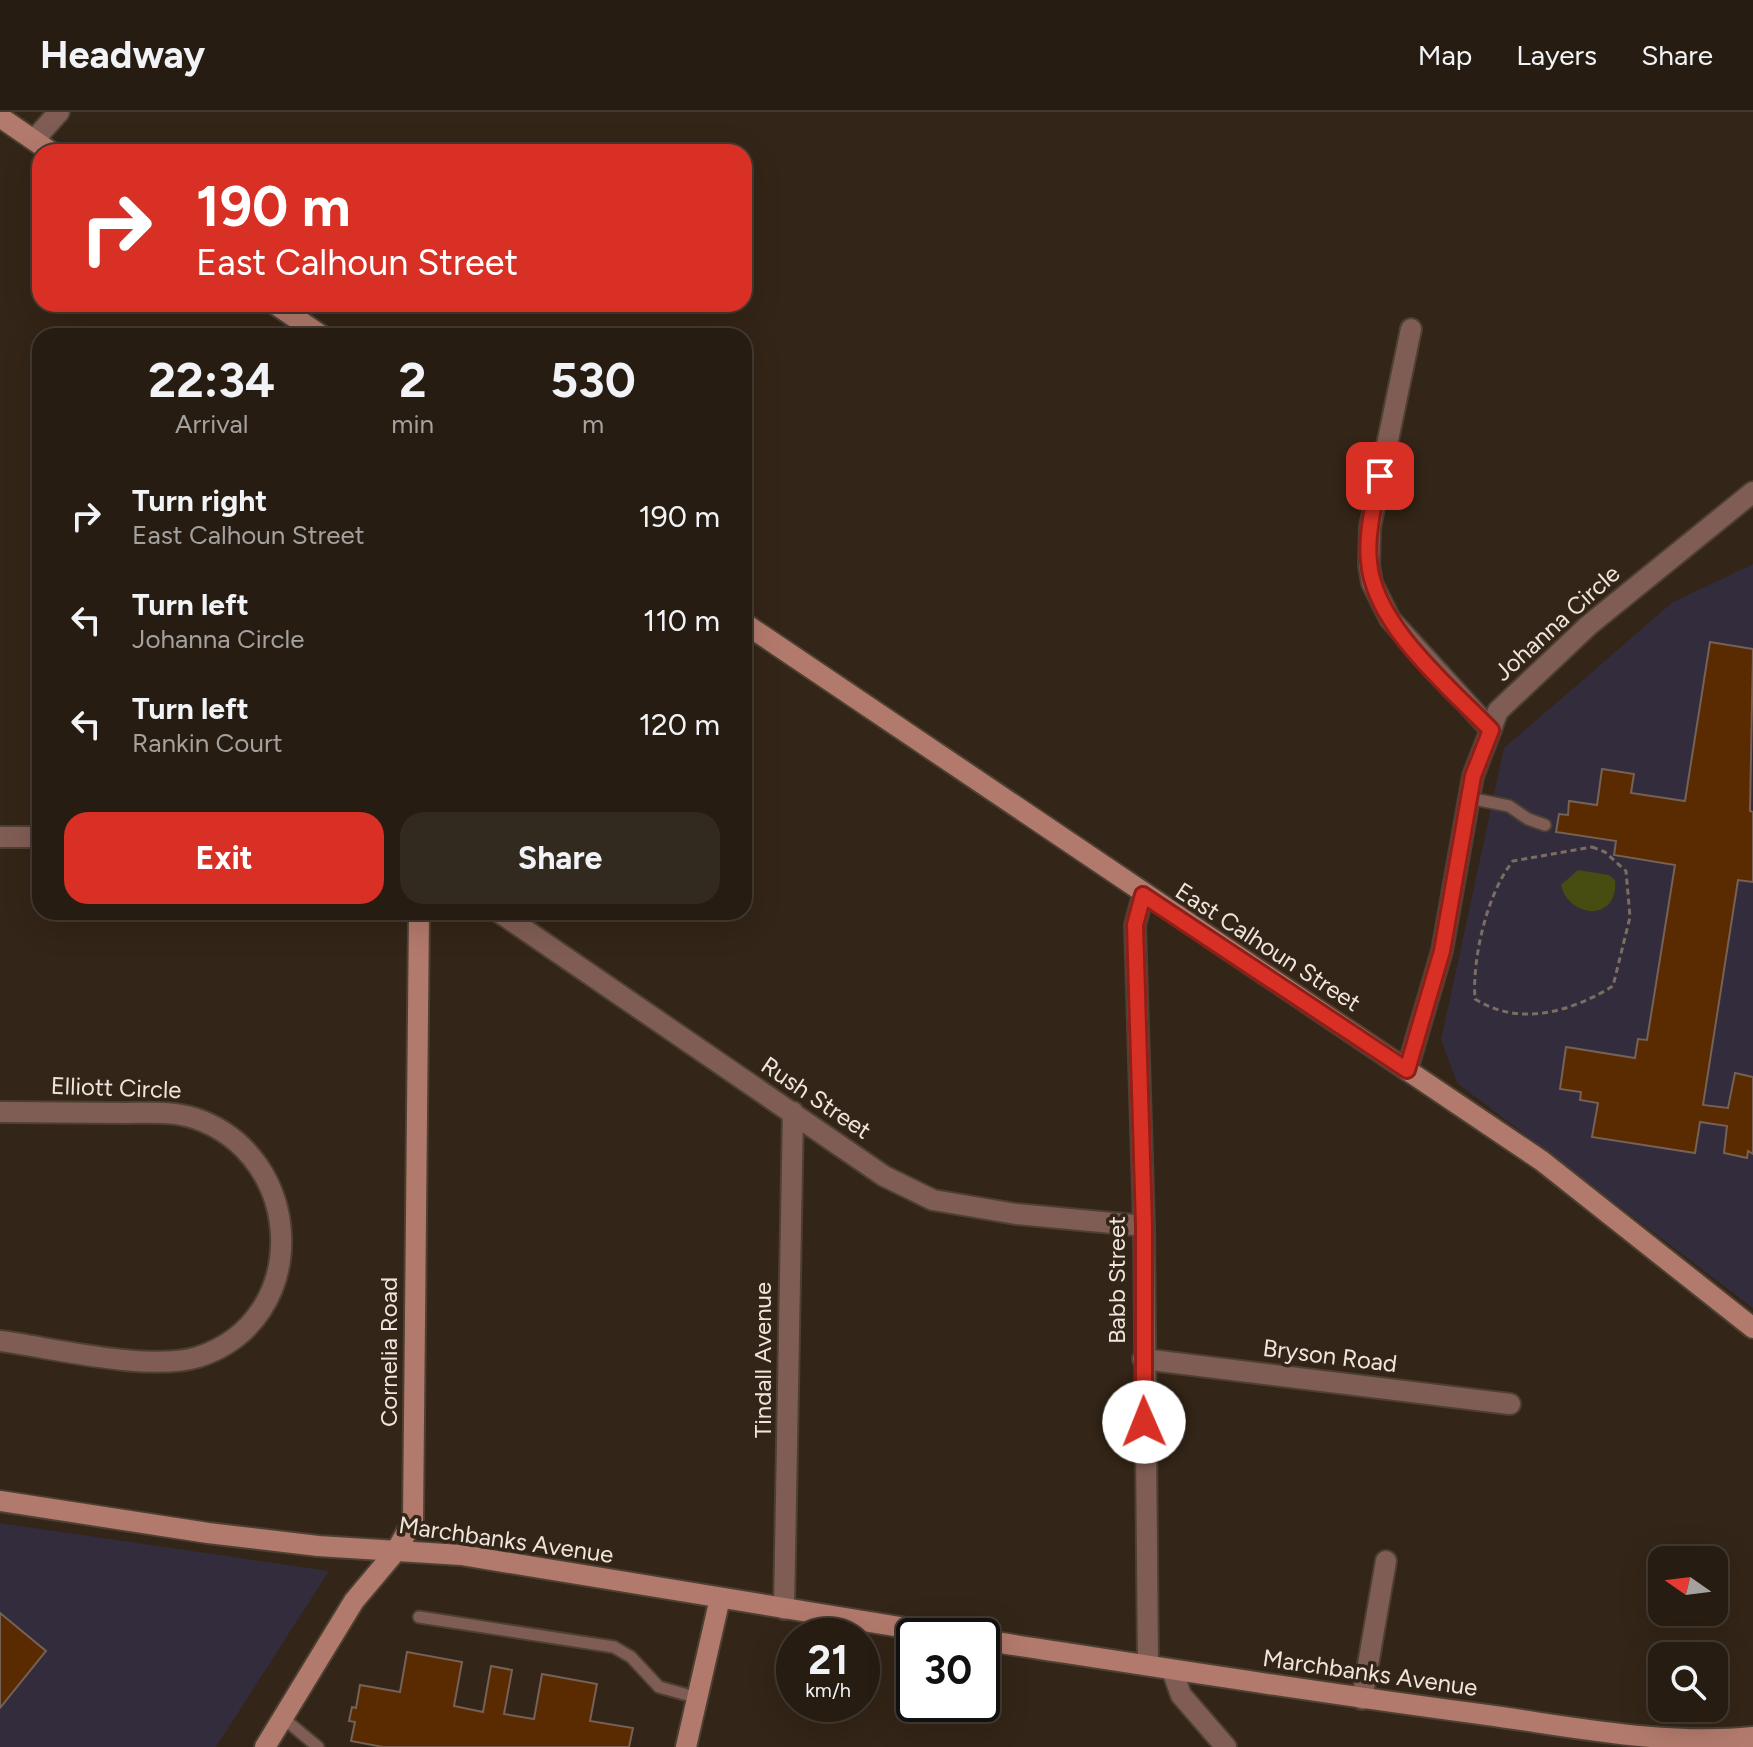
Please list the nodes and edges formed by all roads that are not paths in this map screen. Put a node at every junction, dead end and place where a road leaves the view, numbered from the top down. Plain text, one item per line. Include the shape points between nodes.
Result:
1 (59, 112) edge
2 (0, 117) edge
3 (34, 140) junction
4 (40, 144) edge
5 (287, 312) edge
6 (310, 328) edge
7 (1411, 329) dead end
8 (1753, 492) edge
9 (752, 628) edge
10 (1491, 730) junction
11 (1469, 798) junction
12 (1545, 825) dead end
13 (0, 837) edge
14 (32, 837) edge
15 (1143, 895) junction
16 (419, 920) edge
17 (511, 920) edge
18 (1407, 1070) junction
19 (0, 1112) edge
20 (793, 1112) junction
21 (1144, 1226) junction
22 (1753, 1328) edge
23 (0, 1341) edge
24 (1143, 1359) junction
25 (1510, 1404) dead end
26 (0, 1501) edge
27 (396, 1551) junction
28 (1386, 1561) dead end
29 (720, 1598) junction
30 (784, 1609) junction
31 (419, 1617) dead end
32 (896, 1627) edge
33 (1000, 1643) edge
34 (1148, 1665) junction
35 (1172, 1670) junction
36 (698, 1698) junction
37 (1362, 1699) junction
38 (283, 1718) junction
39 (1753, 1737) edge
40 (265, 1747) edge
41 (318, 1747) edge
42 (686, 1747) edge
43 (1226, 1747) edge

1 - 3 street
2 - 3 street
3 - 4 street
5 - 6 street
7 - 10 street via 1370,527 1372,583 1402,635
8 - 10 street, Johanna Circle via 1589,625 1498,711
9 - 15 street, East Calhoun Street
10 - 11 street, Johanna Circle
11 - 12 lane via 1509,806
11 - 18 street, Johanna Circle via 1442,951
13 - 14 street
15 - 18 street, East Calhoun Street
15 - 21 street, Babb Street via 1135,925
16 - 27 street, Cornelia Road via 416,1458 413,1521
17 - 20 street, Rush Street
18 - 22 street, East Calhoun Street via 1542,1161
19 - 23 street, Elliott Circle via 192,1117 253,1155 282,1219 281,1251 265,1302 237,1335 200,1356 158,1364
20 - 21 street, Rush Street via 884,1176 933,1200
20 - 30 street, Tindall Avenue
21 - 24 street, Babb Street
24 - 25 street, Bryson Road
24 - 34 street, Babb Street
26 - 27 street, Marchbanks Avenue via 208,1533
27 - 29 street, Marchbanks Avenue via 461,1555
27 - 38 street, Cornelia Road via 354,1601
28 - 37 street
29 - 30 street, Marchbanks Avenue
29 - 36 street
30 - 32 street, Marchbanks Avenue
31 - 36 lane via 614,1647 659,1687
33 - 34 street, Marchbanks Avenue
34 - 35 street, Marchbanks Avenue
35 - 37 street, Marchbanks Avenue
35 - 43 street via 1181,1695
36 - 42 street
37 - 39 street, Marchbanks Avenue via 1629,1734
38 - 40 street, Cornelia Road
38 - 41 lane

